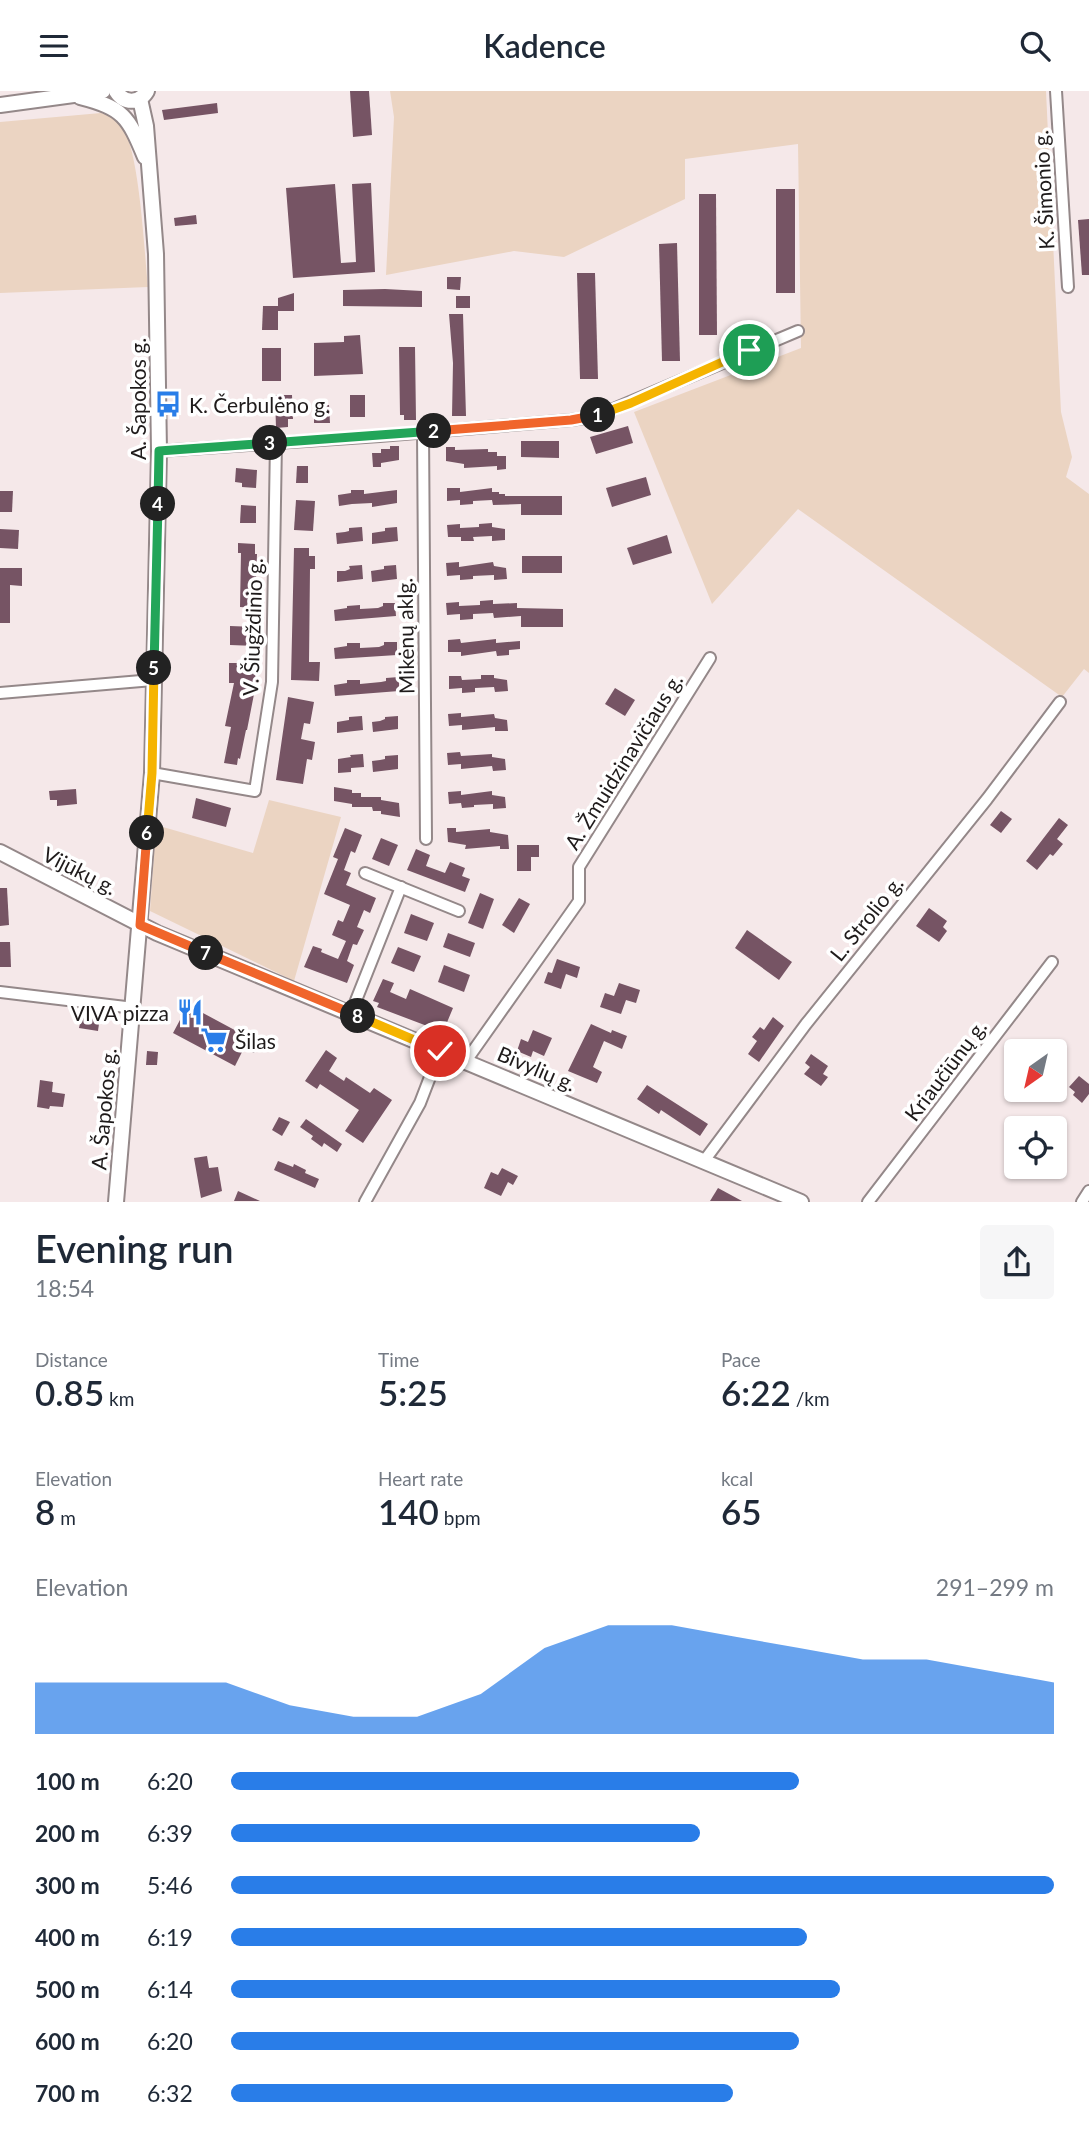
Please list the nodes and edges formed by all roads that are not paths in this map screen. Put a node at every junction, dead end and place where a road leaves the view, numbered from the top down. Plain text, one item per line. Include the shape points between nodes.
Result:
1 (103, 91) edge
2 (116, 91) edge
3 (1056, 91) edge
4 (144, 95) edge
5 (76, 96) junction
6 (0, 105) edge
7 (147, 161) junction
8 (1068, 287) dead end
9 (798, 331) dead end
10 (423, 432) junction
11 (276, 442) junction
12 (159, 451) junction
13 (710, 658) dead end
14 (153, 680) junction
15 (0, 693) edge
16 (1060, 702) dead end
17 (152, 773) junction
18 (426, 839) dead end
19 (0, 852) edge
20 (365, 873) dead end
21 (401, 887) junction
22 (460, 911) dead end
23 (140, 925) junction
24 (1052, 962) dead end
25 (0, 992) edge
26 (134, 1008) junction
27 (351, 1013) junction
28 (440, 1051) junction
29 (466, 1061) junction
30 (704, 1161) junction
31 (1089, 1191) edge
32 (116, 1202) edge
33 (365, 1202) edge
34 (801, 1202) edge
35 (868, 1202) edge
36 (1082, 1202) edge

1 - 5 street
2 - 4 street via 127,101
3 - 8 street, K. Šimonio g.
4 - 7 street, A. Šapokos g.
5 - 6 street
5 - 7 street via 104,103 126,119
7 - 12 street, A. Šapokos g. via 156,254
9 - 10 street via 597,416
10 - 11 street
10 - 18 street, Mikėnų aklg.
11 - 12 street
11 - 17 street, V. Šiugždinio g. via 272,682 255,791
12 - 14 street, A. Šapokos g.
13 - 29 street, A. Žmuidzinavičiaus g. via 579,867 579,901
14 - 15 street
14 - 17 street, A. Šapokos g.
16 - 30 street, L. Strolio g.
17 - 23 street, A. Šapokos g.
19 - 23 street, Vijūkų g.
20 - 21 street
21 - 22 street
21 - 27 street
23 - 26 street, A. Šapokos g.
23 - 27 street, Bivylių g.
24 - 35 street, Kriaučiūnų g.
25 - 26 street
26 - 32 street, A. Šapokos g.
27 - 28 street, Bivylių g.
28 - 29 street, Bivylių g.
28 - 33 street via 420,1103
29 - 30 street, Bivylių g.
30 - 34 street, Bivylių g.
31 - 36 street

